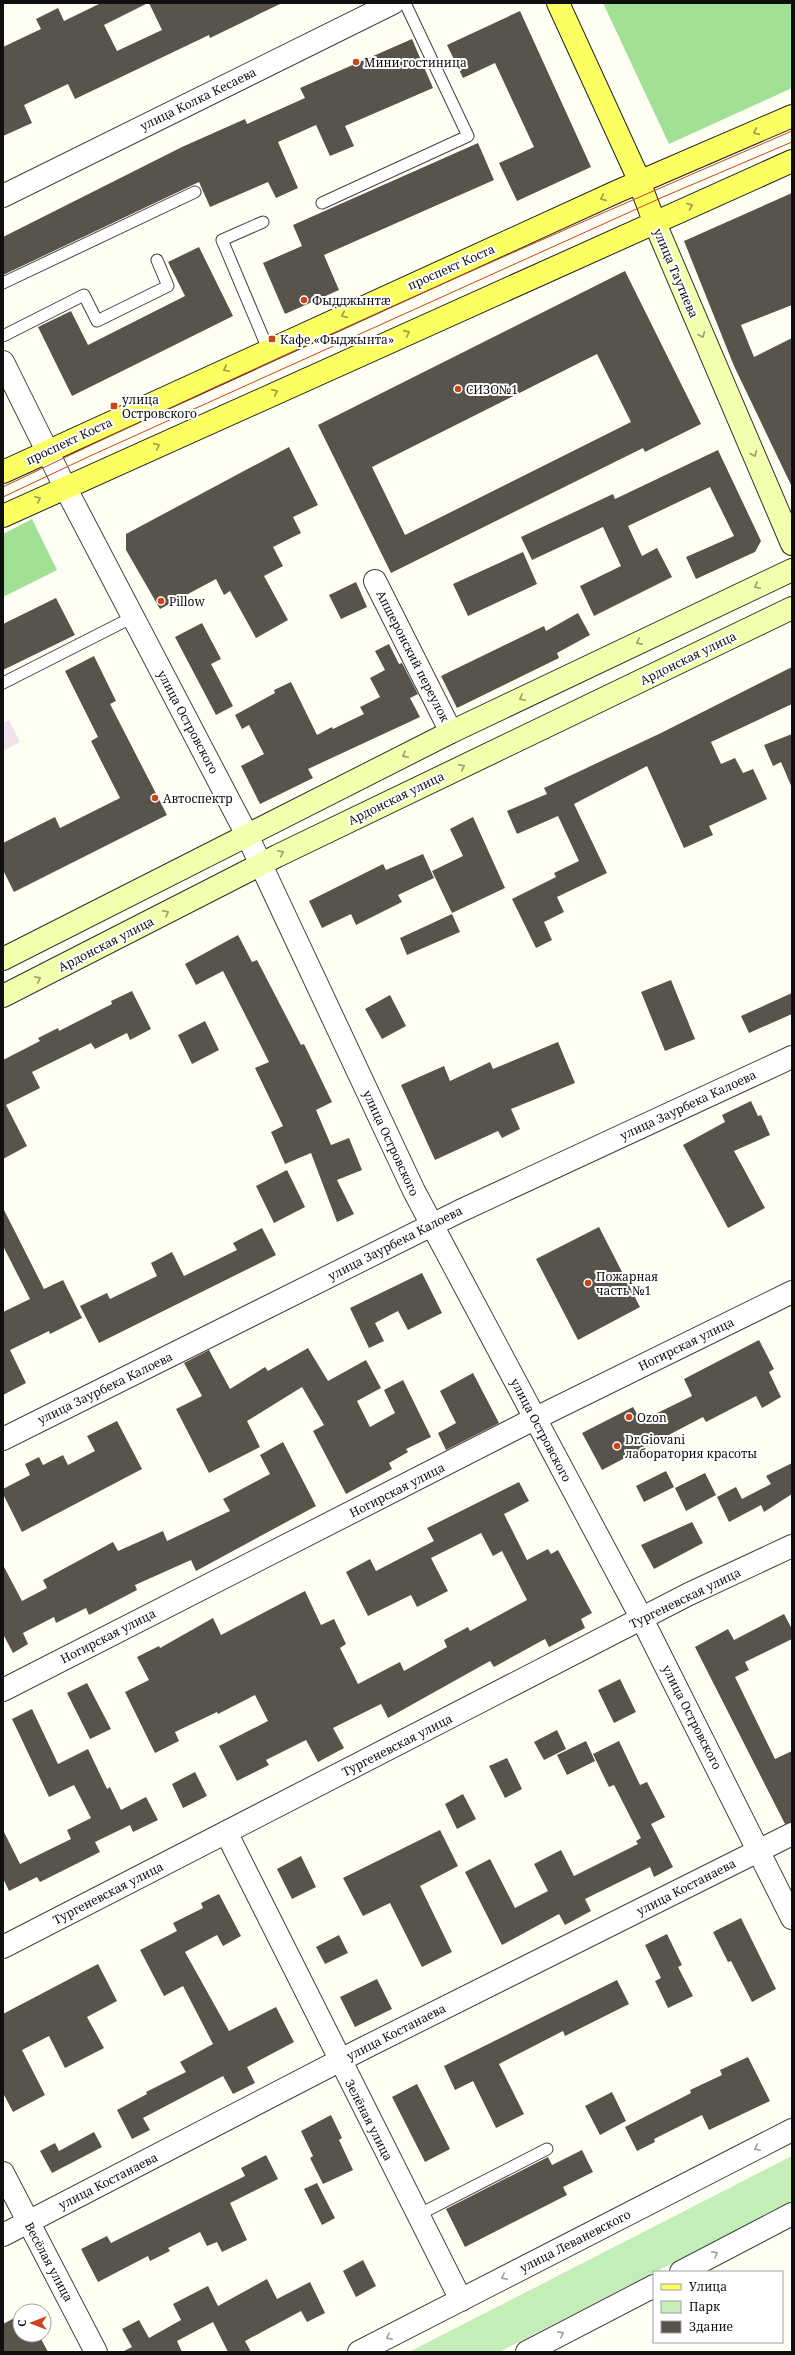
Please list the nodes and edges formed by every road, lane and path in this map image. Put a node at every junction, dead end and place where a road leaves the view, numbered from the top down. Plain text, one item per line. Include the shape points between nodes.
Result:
1 (393, 3) edge
2 (406, 3) edge
3 (558, 3) edge
4 (792, 116) edge
5 (792, 161) edge
6 (639, 183) junction
7 (195, 192) dead end
8 (3, 196) edge
9 (322, 203) dead end
10 (654, 221) junction
11 (263, 222) dead end
12 (157, 260) dead end
13 (3, 283) edge
14 (3, 336) edge
15 (268, 349) junction
16 (3, 362) edge
17 (48, 450) junction
18 (3, 472) edge
19 (65, 487) junction
20 (3, 516) edge
21 (792, 544) edge
22 (792, 570) edge
23 (375, 581) dead end
24 (792, 608) edge
25 (133, 617) junction
26 (3, 683) edge
27 (451, 732) junction
28 (247, 835) junction
29 (261, 864) junction
30 (3, 958) edge
31 (3, 996) edge
32 (792, 1057) edge
33 (431, 1225) junction
34 (792, 1292) edge
35 (534, 1419) junction
36 (3, 1439) edge
37 (792, 1546) edge
38 (642, 1619) junction
39 (3, 1690) edge
40 (226, 1832) junction
41 (792, 1834) edge
42 (758, 1850) junction
43 (792, 1918) edge
44 (3, 1947) edge
45 (340, 2061) junction
46 (792, 2130) edge
47 (547, 2149) dead end
48 (3, 2173) edge
49 (792, 2214) edge
50 (418, 2215) junction
51 (29, 2222) junction
52 (3, 2235) edge
53 (683, 2271) edge
54 (653, 2287) edge
55 (460, 2300) junction
56 (96, 2352) edge
57 (359, 2352) edge
58 (527, 2352) edge

1 - 8 street, улица Колка Кесаева
2 - 9 lane via 468,136
3 - 6 main road, улица Таутиева
4 -> 6 main road, проспект Коста
10 -> 5 main road
6 - 10 main road, улица Таутиева
6 -> 15 main road, проспект Коста
7 - 13 lane
19 -> 10 main road
10 -> 21 main road, улица Таутиева
11 - 15 lane via 222,240
12 - 14 lane via 168,286 97,321 84,295
15 -> 17 main road, проспект Коста
16 - 17 street, улица Островского
17 - 18 main road, проспект Коста
17 - 19 street, улица Островского
20 -> 19 main road
19 - 25 street, улица Островского
22 -> 27 main road
23 - 27 street, Апшеронский переулок
29 -> 24 main road, Ардонская улица
25 - 26 lane
25 - 28 street, улица Островского
27 -> 28 main road
28 - 29 street, улица Островского
28 - 30 main road
31 -> 29 main road, Ардонская улица
29 - 33 street, улица Островского
32 - 33 street, улица Заурбека Калоева
33 - 35 street, улица Островского
33 - 36 street, улица Заурбека Калоева
34 - 35 street, Ногирская улица
35 - 38 street, улица Островского
35 - 39 street, Ногирская улица
37 - 38 street, Тургеневская улица
38 - 40 street, Тургеневская улица
38 - 42 street, улица Островского
40 - 44 street, Тургеневская улица
40 - 45 street, Зелёная улица
41 - 42 street, улица Костанаева
42 - 43 street, улица Островского
42 - 45 street, улица Костанаева
45 - 50 street, Зелёная улица
45 - 51 street, улица Костанаева
46 -> 55 street, улица Леваневского
47 - 50 lane
48 - 51 street, Весёлая улица
53 -> 49 street
50 - 55 street, Зелёная улица
51 - 52 street, улица Костанаева
51 - 56 street, Весёлая улица
58 -> 54 street
55 -> 57 street, улица Леваневского

